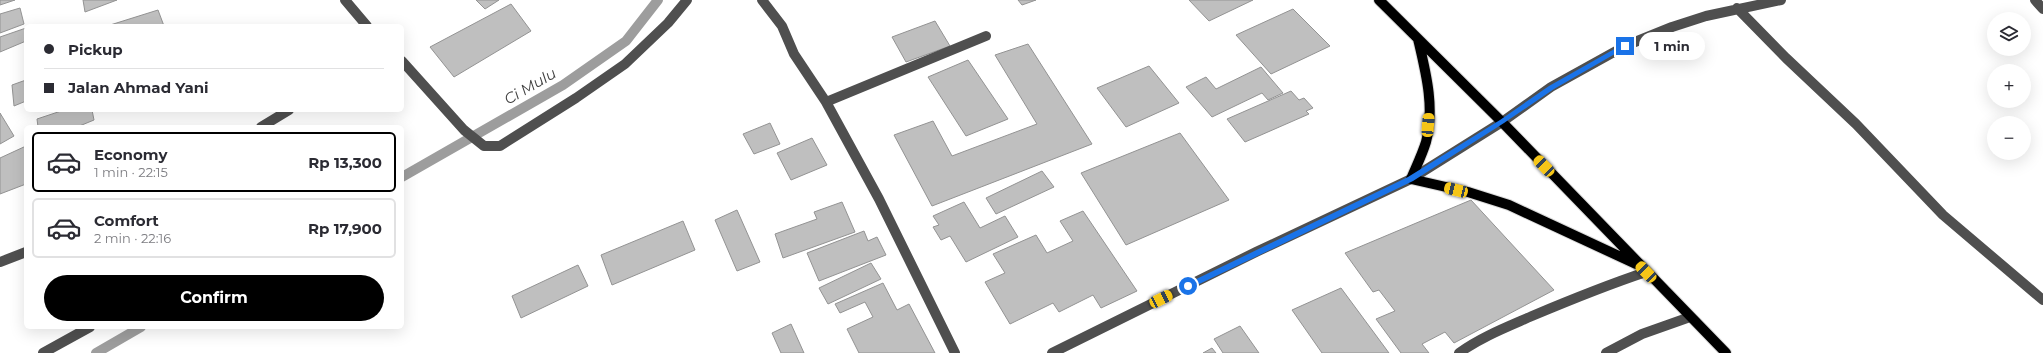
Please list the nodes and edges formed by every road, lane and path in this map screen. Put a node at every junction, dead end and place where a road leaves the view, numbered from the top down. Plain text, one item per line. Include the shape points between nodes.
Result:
1 (345, 0) edge
2 (686, 0) edge
3 (762, 0) edge
4 (1379, 0) edge
5 (1780, 0) edge
6 (2035, 0) edge
7 (1737, 8) junction
8 (2043, 9) edge
9 (365, 24) edge
10 (986, 36) dead end
11 (1418, 38) junction
12 (404, 63) edge
13 (826, 102) junction
14 (286, 112) edge
15 (1502, 122) junction
16 (264, 125) edge
17 (1411, 179) junction
18 (24, 253) edge
19 (0, 262) edge
20 (1642, 268) junction
21 (2043, 300) edge
22 (1690, 317) junction
23 (86, 329) edge
24 (43, 353) edge
25 (955, 353) edge
26 (1052, 353) edge
27 (1459, 353) edge
28 (1606, 353) edge
29 (1726, 353) edge

1 - 9 street
2 - 12 street via 663,29 625,64 603,81 500,146 484,146 464,130
3 - 13 street via 782,26 794,54
4 - 11 main road
5 - 7 street
6 - 8 street
7 - 15 street via 1672,27 1625,46 1552,87
7 - 21 street via 1856,124 1943,214
10 - 13 street
11 - 15 main road
11 - 17 main road via 1425,71 1429,114 1428,136
13 - 25 street via 879,199
14 - 16 street
15 - 17 street
15 - 20 main road
17 - 20 main road via 1523,210
17 - 26 street
18 - 19 street
20 - 22 main road
20 - 27 street via 1508,327 1466,347
22 - 28 street via 1642,334
22 - 29 main road
23 - 24 street

